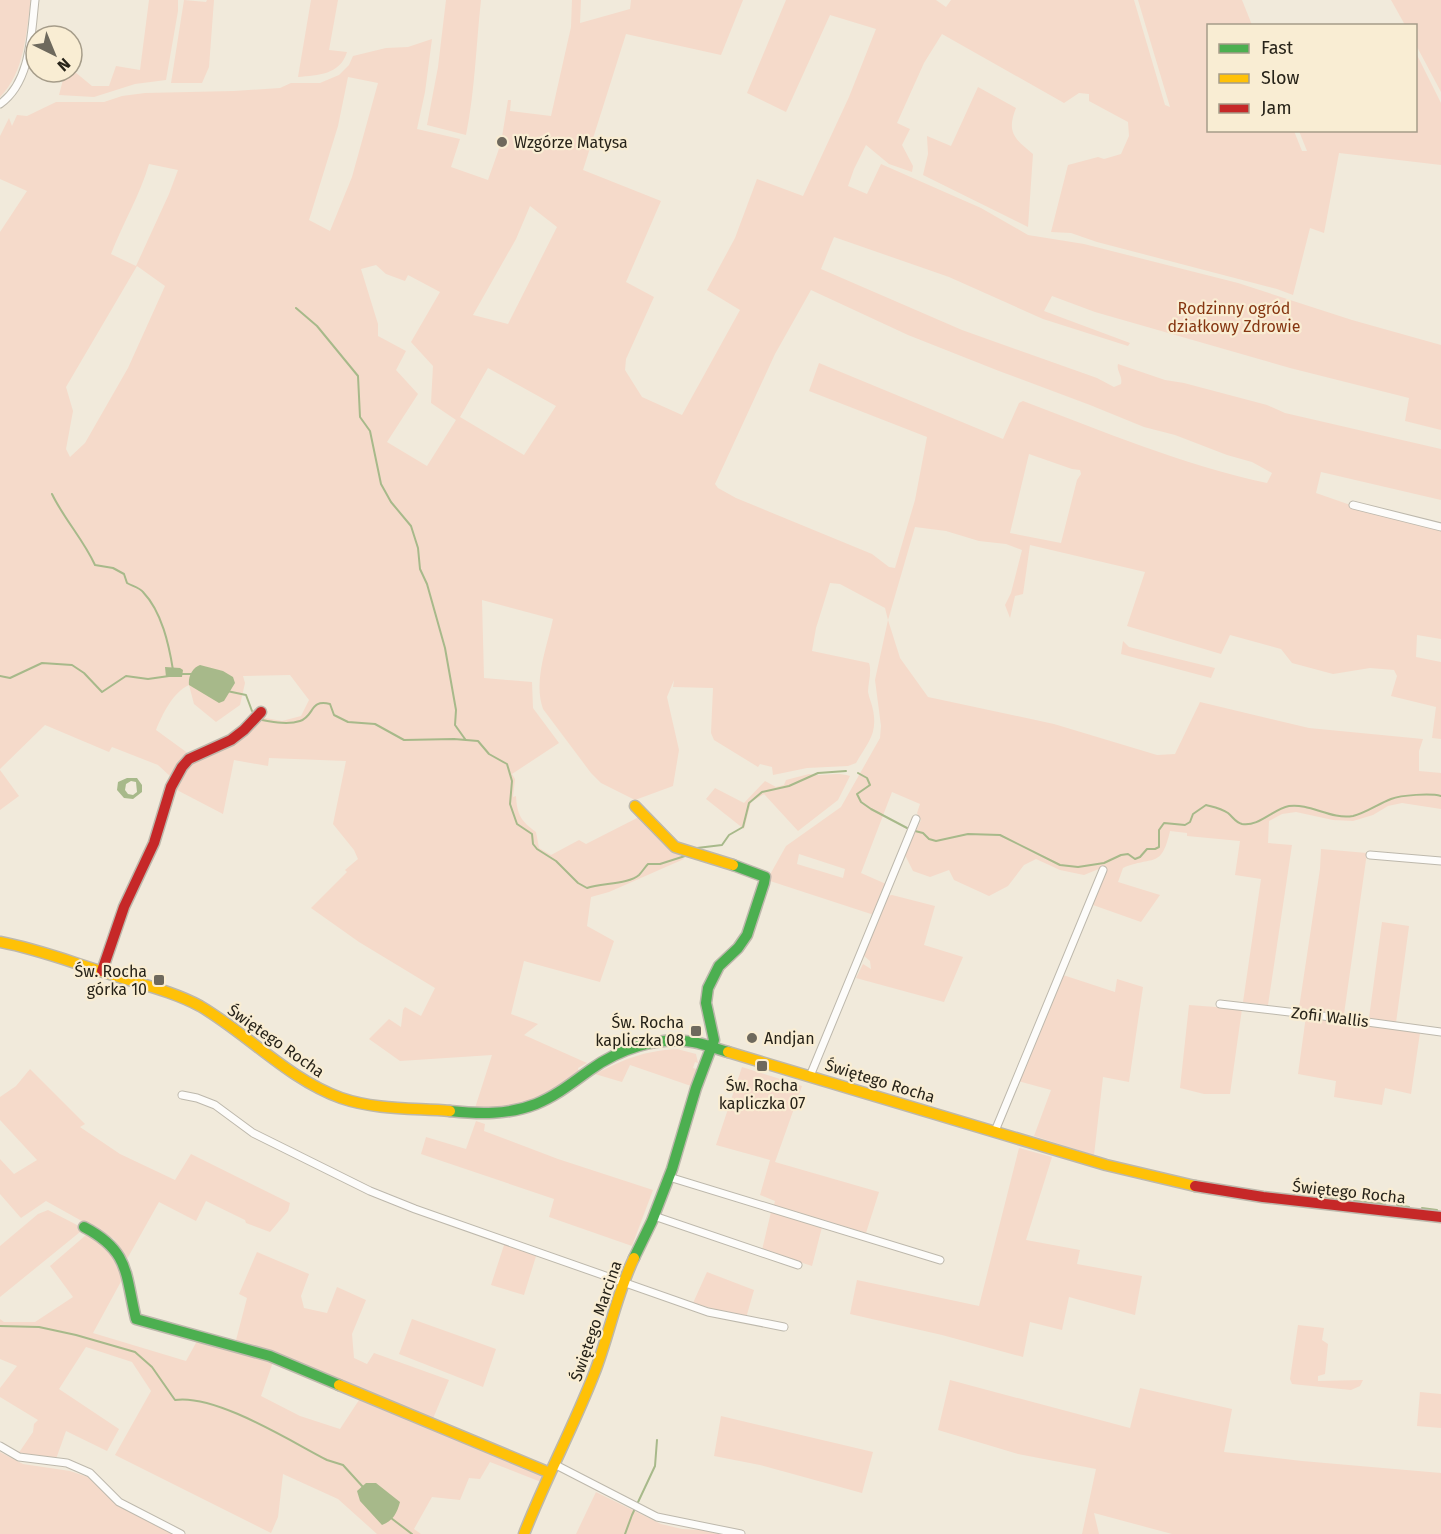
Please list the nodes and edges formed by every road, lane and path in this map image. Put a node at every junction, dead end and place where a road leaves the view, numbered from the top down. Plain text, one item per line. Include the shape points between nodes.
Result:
1 (35, 0) edge
2 (0, 104) edge
3 (1353, 505) dead end
4 (1441, 527) edge
5 (261, 712) dead end
6 (635, 806) dead end
7 (916, 819) dead end
8 (1370, 855) dead end
9 (1441, 861) edge
10 (1103, 870) dead end
11 (0, 942) edge
12 (102, 971) junction
13 (1220, 1004) dead end
14 (1441, 1032) edge
15 (711, 1046) junction
16 (810, 1076) junction
17 (182, 1095) dead end
18 (995, 1131) junction
19 (669, 1177) junction
20 (654, 1216) junction
21 (1441, 1217) edge
22 (84, 1227) dead end
23 (940, 1260) dead end
24 (798, 1265) dead end
25 (624, 1281) junction
26 (784, 1327) dead end
27 (0, 1446) edge
28 (552, 1469) junction
29 (535, 1506) junction
30 (181, 1534) edge
31 (524, 1534) edge
32 (531, 1534) edge
33 (741, 1534) edge

1 - 2 street via 24,67 15,89
3 - 4 street
5 - 12 street via 237,736 189,759 182,767 171,787 154,843 123,907
6 - 15 street via 675,848 765,877 747,935 719,966 708,988 706,1003 714,1040
7 - 16 street
8 - 9 street
10 - 18 street
11 - 12 street, Świętego Rocha
12 - 15 street, Świętego Rocha via 199,1007 315,1087 367,1104 465,1112 513,1111 546,1100 605,1060 639,1044 679,1040
13 - 14 street, Zofii Wallis
15 - 16 street, Świętego Rocha
15 - 19 street, Świętego Marcina
16 - 18 street, Świętego Rocha
17 - 25 street via 215,1105 253,1133 414,1209
18 - 21 street, Świętego Rocha via 1195,1186 1266,1198
19 - 20 street, Świętego Marcina
19 - 23 street
20 - 24 street
20 - 25 street, Świętego Marcina
22 - 28 street via 118,1248 136,1319 270,1356
25 - 26 street via 708,1312
25 - 28 street, Świętego Marcina via 596,1372
27 - 30 street via 19,1457 67,1463 90,1473 119,1502
28 - 29 street, Świętego Marcina
28 - 33 street via 657,1518
29 - 31 street, Świętego Marcina
29 - 32 street

